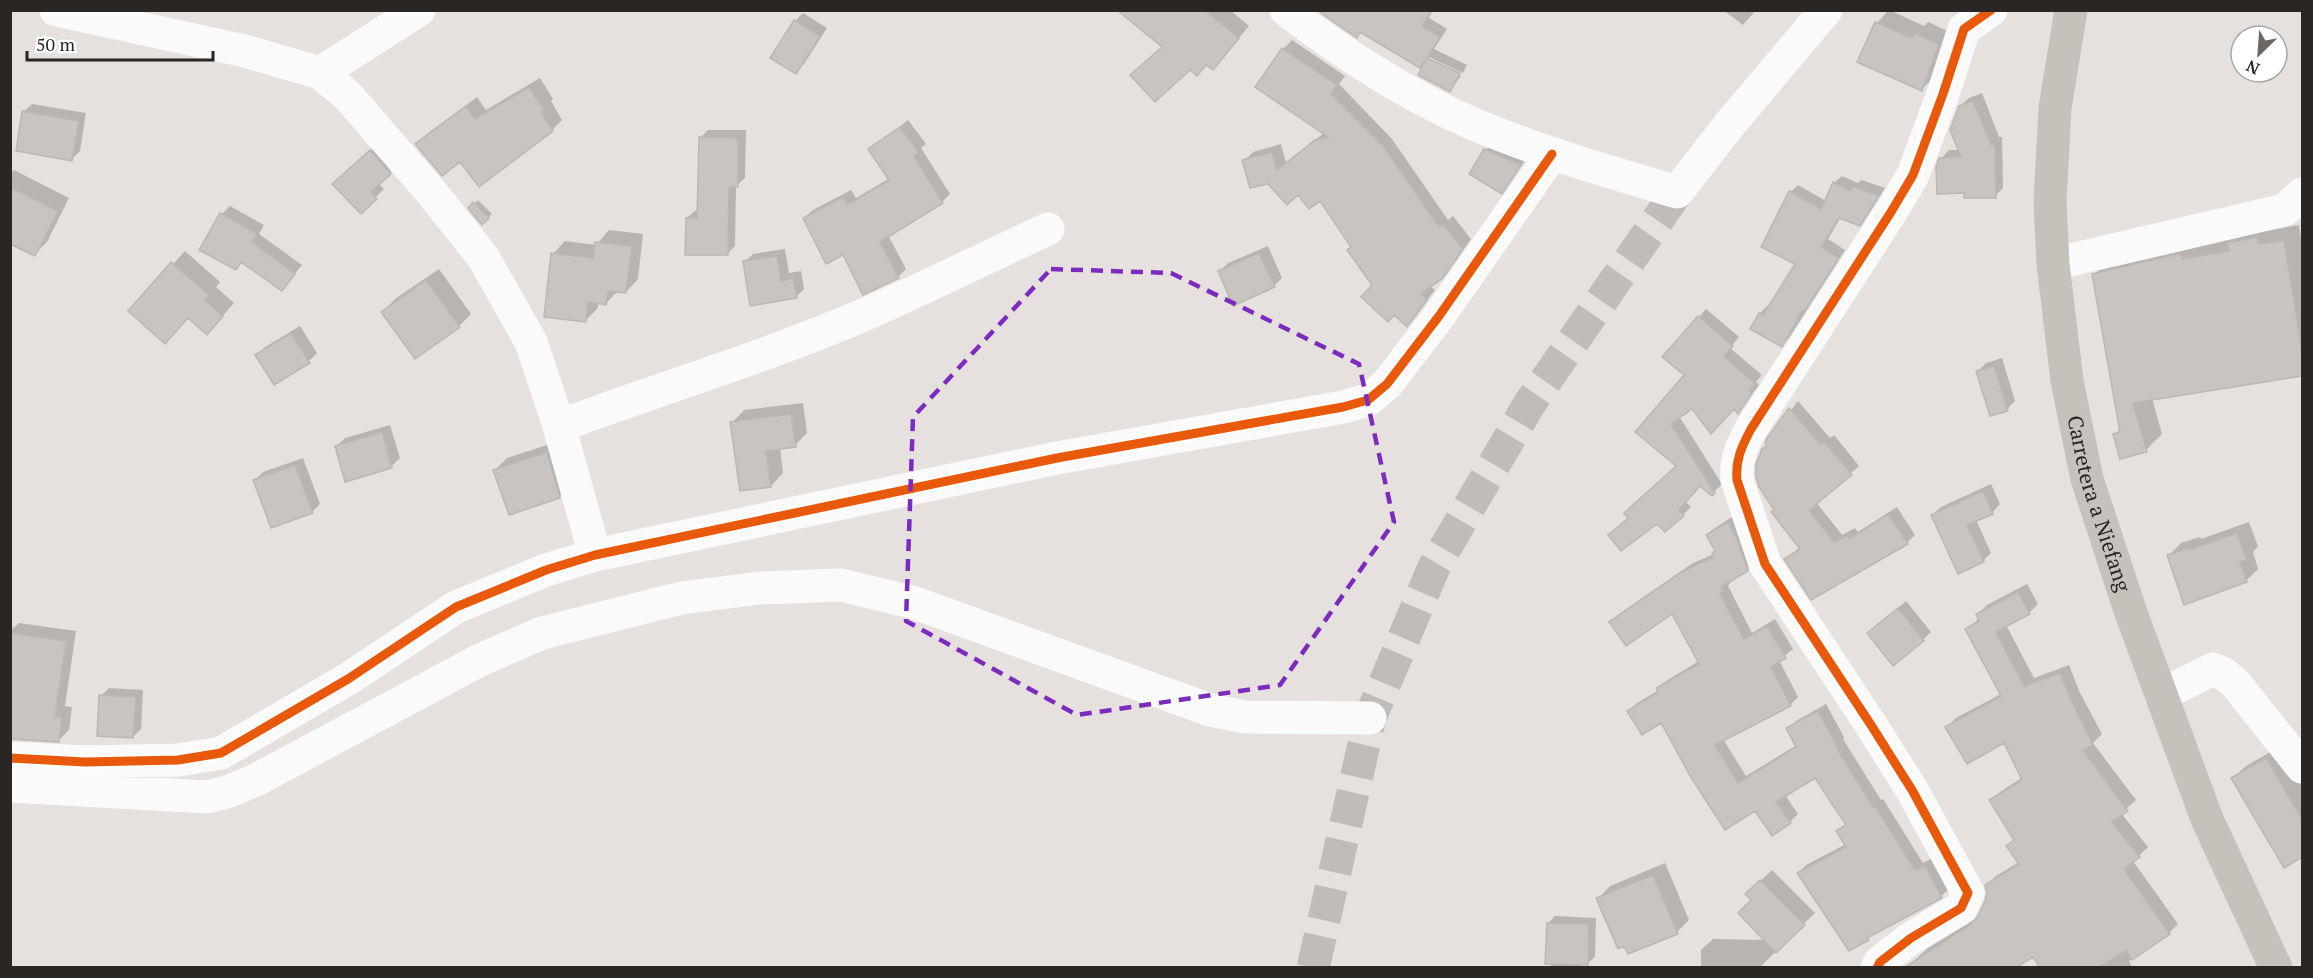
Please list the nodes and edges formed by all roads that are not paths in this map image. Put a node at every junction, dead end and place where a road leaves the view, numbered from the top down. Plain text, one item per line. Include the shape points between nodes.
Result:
1 (56, 10) edge
2 (419, 10) edge
3 (1286, 10) edge
4 (1826, 10) edge
5 (1991, 10) edge
6 (2062, 18) edge
7 (320, 73) junction
8 (1552, 154) junction
9 (2302, 194) edge
10 (1048, 229) dead end
11 (2053, 264) junction
12 (559, 426) junction
13 (596, 555) junction
14 (2161, 695) junction
15 (1370, 718) dead end
16 (10, 758) edge
17 (2302, 767) edge
18 (10, 786) edge
19 (1877, 968) edge
20 (2276, 968) edge

1 - 7 street via 245,51
2 - 7 street
3 - 8 street via 1388,81 1469,122
4 - 8 street via 1677,192
5 - 19 street via 1964,29 1913,175 1751,429 1739,451 1736,468 1765,564 1912,790 1968,893 1961,908 1911,938
6 - 11 main road, Carretera a Niefang via 2050,190
7 - 12 street via 347,95 483,257 531,342
8 - 13 street via 1439,316 1387,384 1368,400 1057,458
9 - 11 street via 2276,213
10 - 12 street via 865,314
11 - 14 main road, Carretera a Niefang via 2067,381 2087,479
12 - 13 street
13 - 16 street via 546,570 456,607 348,679 221,753 155,761
14 - 17 street via 2213,669 2224,674
14 - 20 main road, Carretera a Niefang via 2207,819
15 - 18 street via 1245,717 1210,710 915,603 841,585 760,588 681,598 542,633 480,660 228,792 207,797

